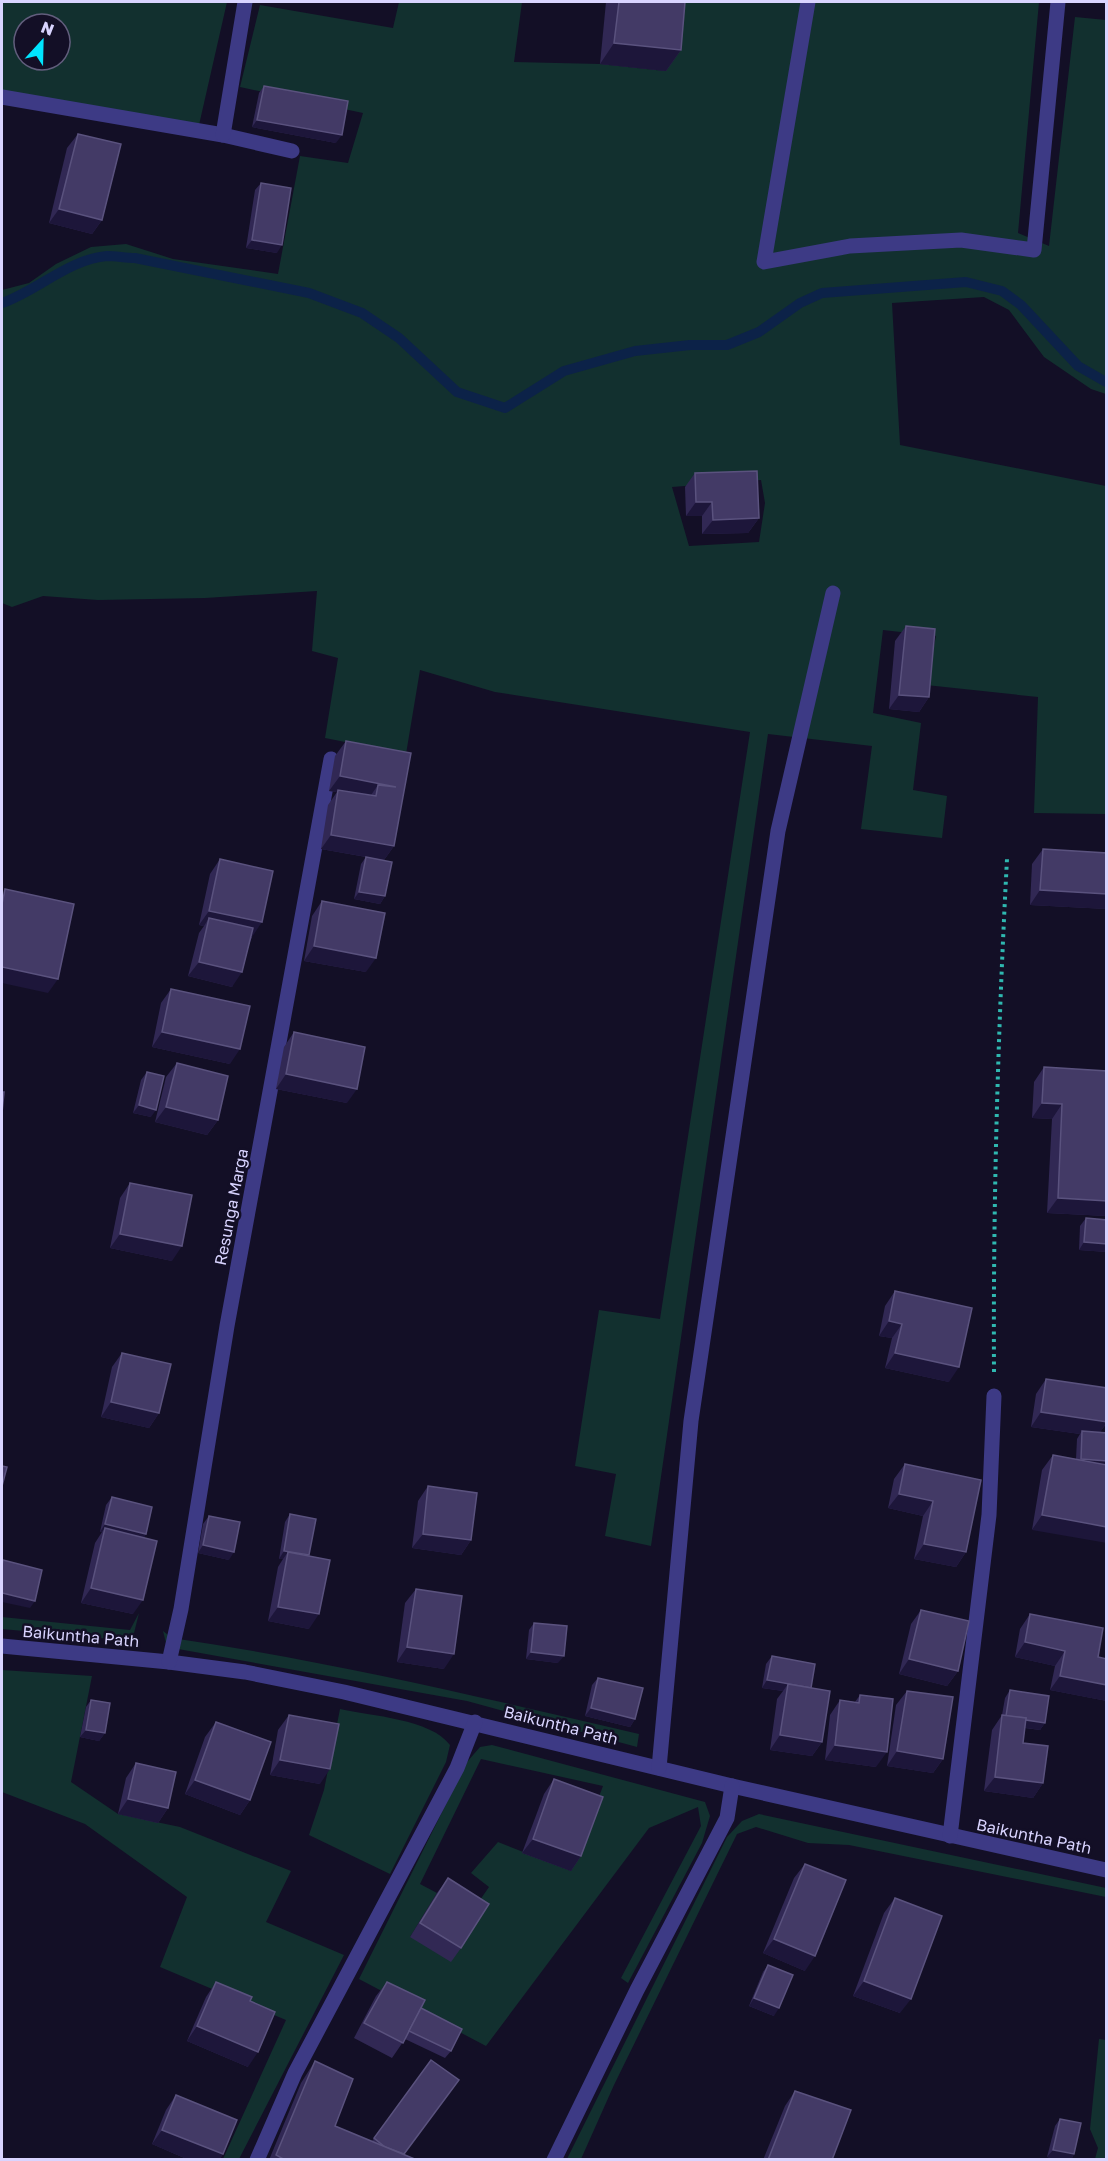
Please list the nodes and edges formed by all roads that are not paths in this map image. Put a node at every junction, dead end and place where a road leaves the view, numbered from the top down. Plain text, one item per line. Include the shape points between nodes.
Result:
1 (245, 2) edge
2 (808, 2) edge
3 (1058, 2) edge
4 (2, 98) edge
5 (223, 135) junction
6 (292, 151) dead end
7 (833, 593) dead end
8 (331, 759) dead end
9 (994, 1396) road end
10 (2, 1646) edge
11 (169, 1662) junction
12 (475, 1722) junction
13 (659, 1768) junction
14 (732, 1786) junction
15 (951, 1836) junction
16 (1107, 1870) edge
17 (257, 2160) edge
18 (554, 2160) edge

1 - 5 street
2 - 3 street via 764,262 850,246 961,240 1034,250
4 - 5 street
5 - 6 street
7 - 13 street via 776,843 691,1421
8 - 11 street, Resunga Marga
9 - 15 street via 989,1515
10 - 11 street, Baikuntha Path
11 - 12 street, Baikuntha Path via 245,1672
12 - 13 street, Baikuntha Path
12 - 17 street via 457,1768 295,2073
13 - 14 street, Baikuntha Path
14 - 15 street, Baikuntha Path
14 - 18 street via 727,1818
15 - 16 street, Baikuntha Path

